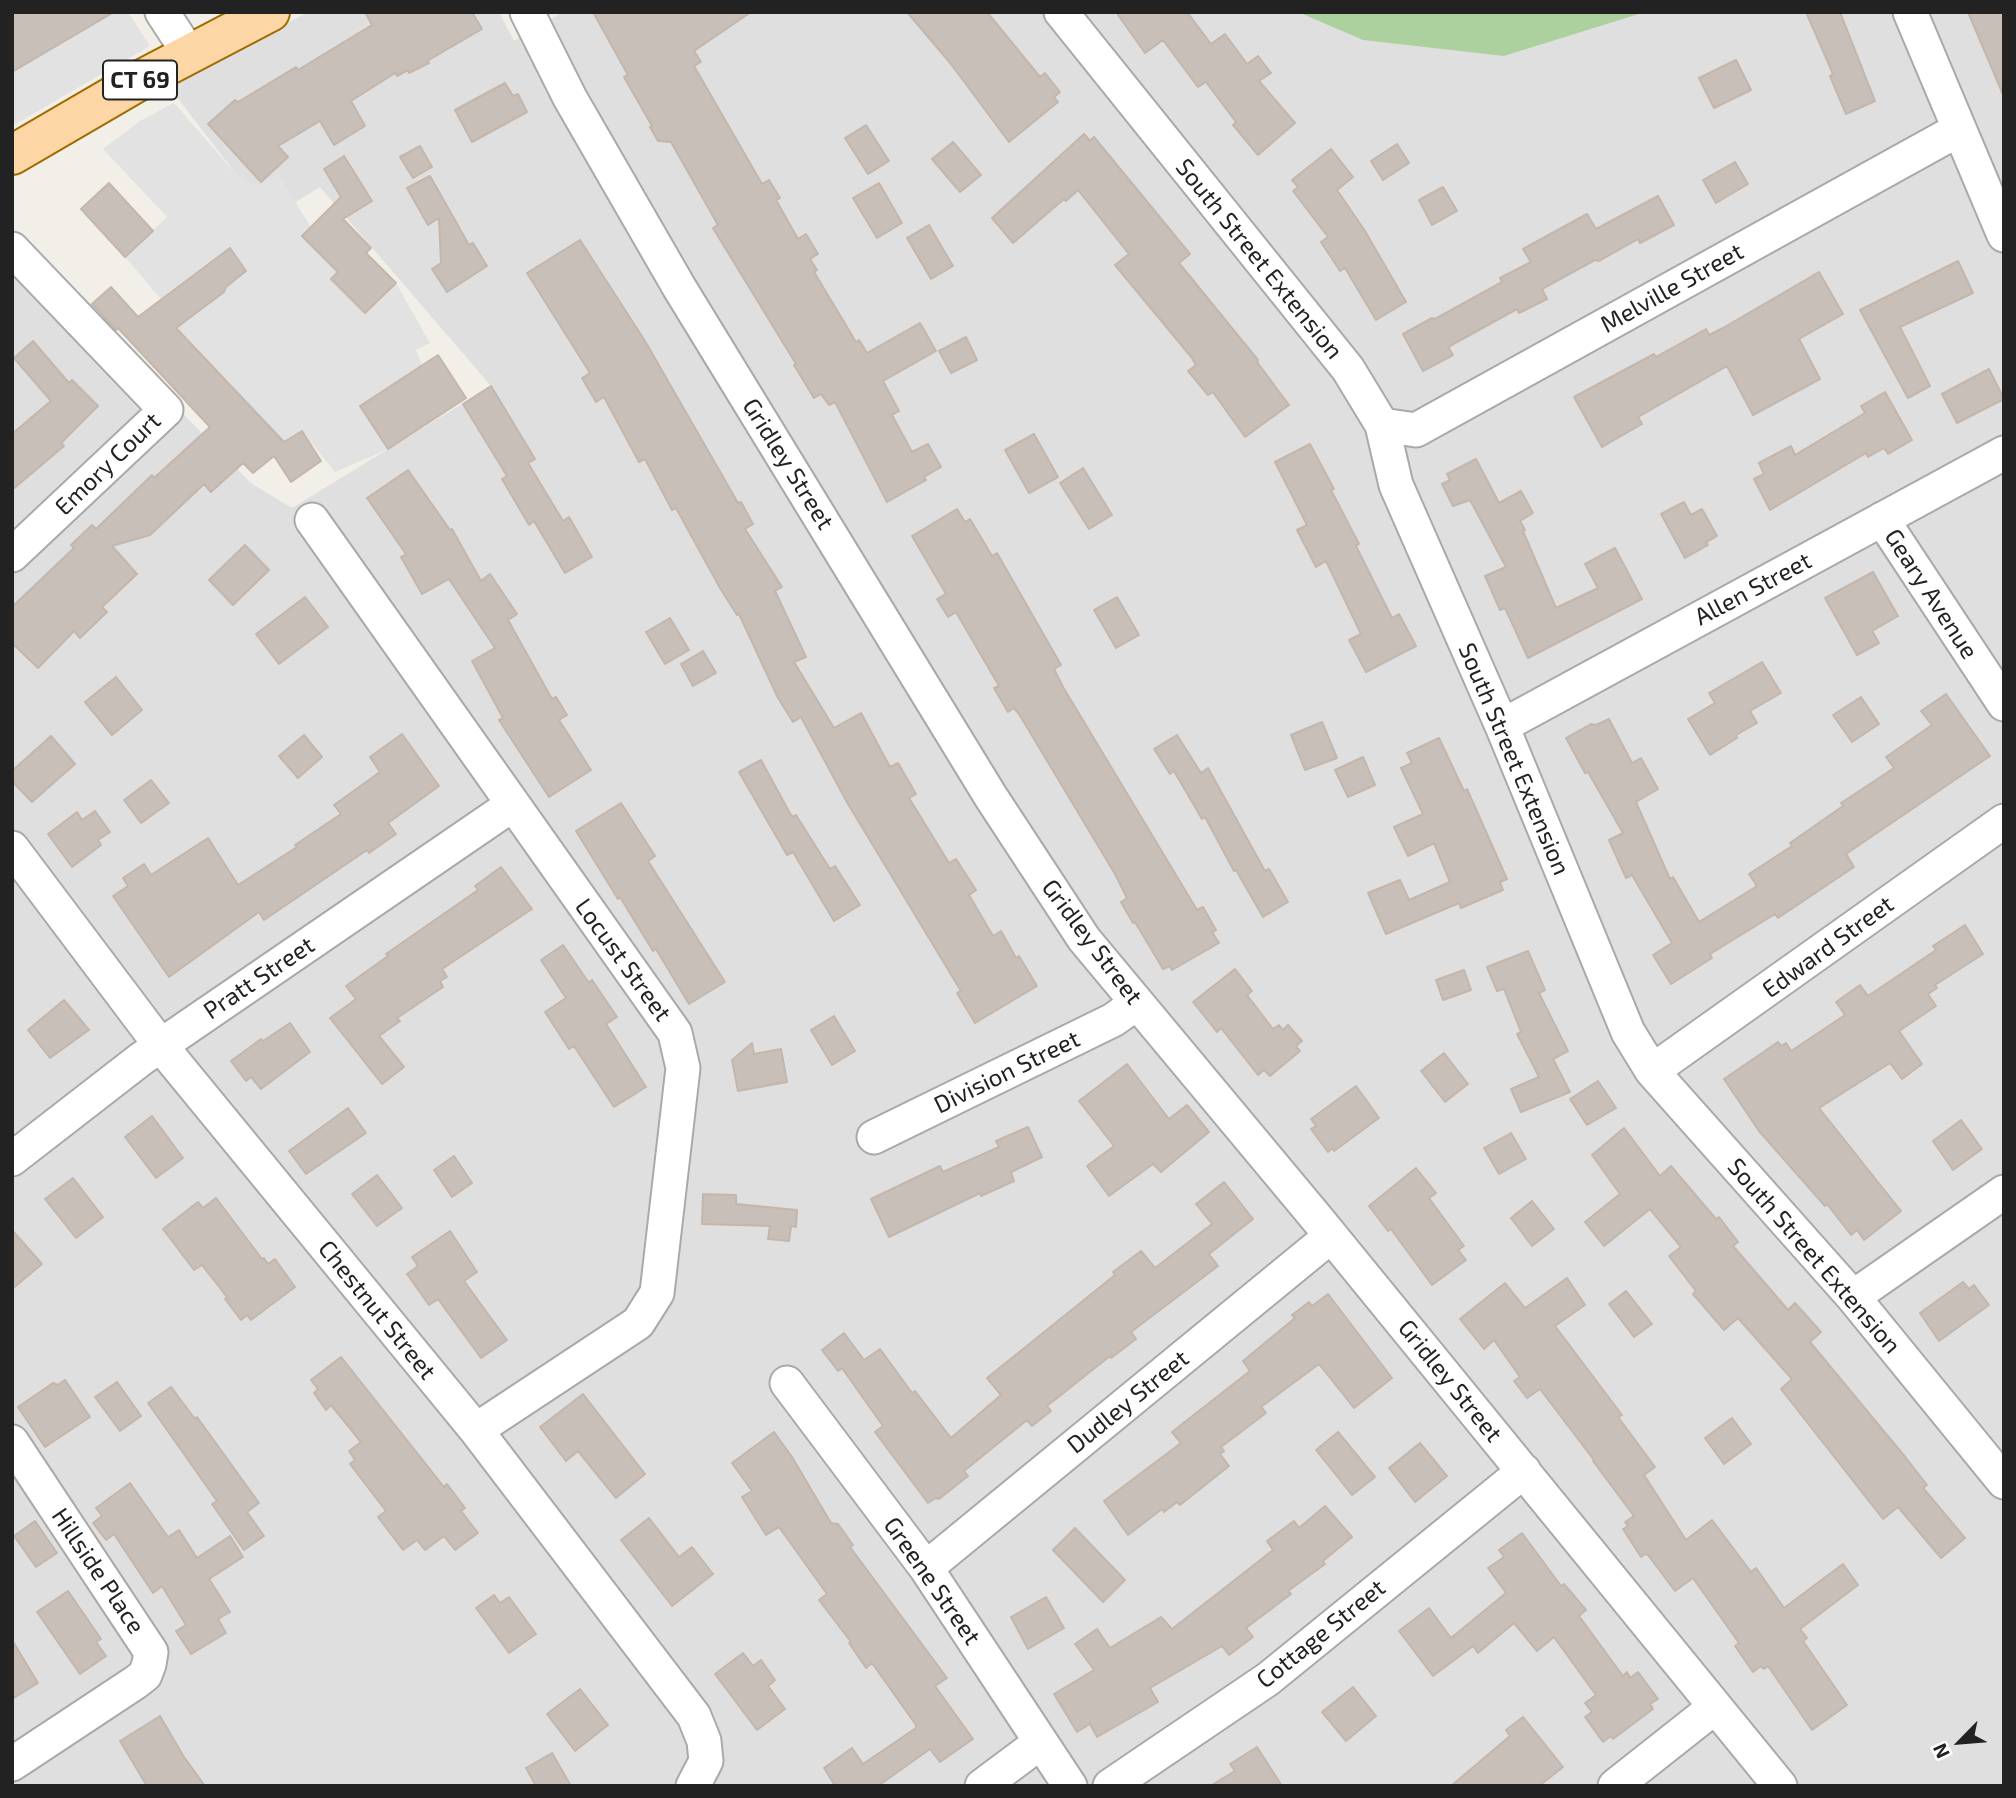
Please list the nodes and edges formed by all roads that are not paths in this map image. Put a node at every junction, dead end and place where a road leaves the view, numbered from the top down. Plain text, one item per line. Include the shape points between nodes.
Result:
1 (162, 12) edge
2 (270, 12) edge
3 (527, 12) edge
4 (1062, 12) edge
5 (1910, 12) edge
6 (190, 55) junction
7 (1958, 130) junction
8 (12, 155) edge
9 (2004, 235) edge
10 (12, 249) edge
11 (1382, 425) junction
12 (2004, 453) edge
13 (312, 520) dead end
14 (1882, 520) junction
15 (12, 555) edge
16 (2004, 704) edge
17 (1502, 726) junction
18 (512, 805) junction
19 (2004, 821) edge
20 (12, 848) edge
21 (1137, 1003) junction
22 (161, 1046) junction
23 (1652, 1071) junction
24 (874, 1137) dead end
25 (12, 1158) edge
26 (2004, 1192) edge
27 (1331, 1236) junction
28 (1853, 1297) junction
29 (787, 1383) dead end
30 (476, 1430) junction
31 (12, 1443) edge
32 (1524, 1471) junction
33 (2004, 1482) edge
34 (926, 1568) junction
35 (1715, 1707) junction
36 (1041, 1742) junction
37 (12, 1764) edge
38 (700, 1773) edge
39 (982, 1786) edge
40 (1070, 1786) edge
41 (1110, 1786) edge
42 (1615, 1786) edge
43 (1780, 1786) edge

1 - 6 street
2 - 6 main road, CT 69
3 - 21 street, Gridley Street via 570,99 679,287 984,785 1084,939
4 - 11 street, South Street Extension via 1348,369
5 - 7 street
6 - 8 main road, CT 69
7 - 9 street
7 - 11 street, Melville Street via 1416,430
10 - 15 street, Emory Court via 166,410
11 - 17 street, South Street Extension via 1396,485
12 - 14 street, Allen Street
13 - 18 street, Locust Street
14 - 16 street, Geary Avenue
14 - 17 street, Allen Street
17 - 23 street, South Street Extension via 1628,1032
18 - 22 street, Pratt Street
18 - 30 street, Locust Street via 675,1033 684,1068 657,1293 638,1322
19 - 23 street, Edward Street
20 - 22 street, Chestnut Street
21 - 24 street, Division Street via 1113,1020
21 - 27 street, Gridley Street
22 - 25 street, Pratt Street
22 - 30 street, Chestnut Street
23 - 28 street, South Street Extension
26 - 28 street
27 - 32 street, Gridley Street
27 - 34 street, Dudley Street
28 - 33 street, South Street Extension
29 - 34 street, Greene Street
30 - 38 street, Chestnut Street via 694,1716 704,1741
31 - 37 street, Hillside Place via 151,1652 145,1675
32 - 35 street, Gridley Street
32 - 41 street, Cottage Street via 1268,1679
34 - 36 street, Greene Street
35 - 42 street
35 - 43 street, Gridley Street
36 - 39 street
36 - 40 street, Greene Street

